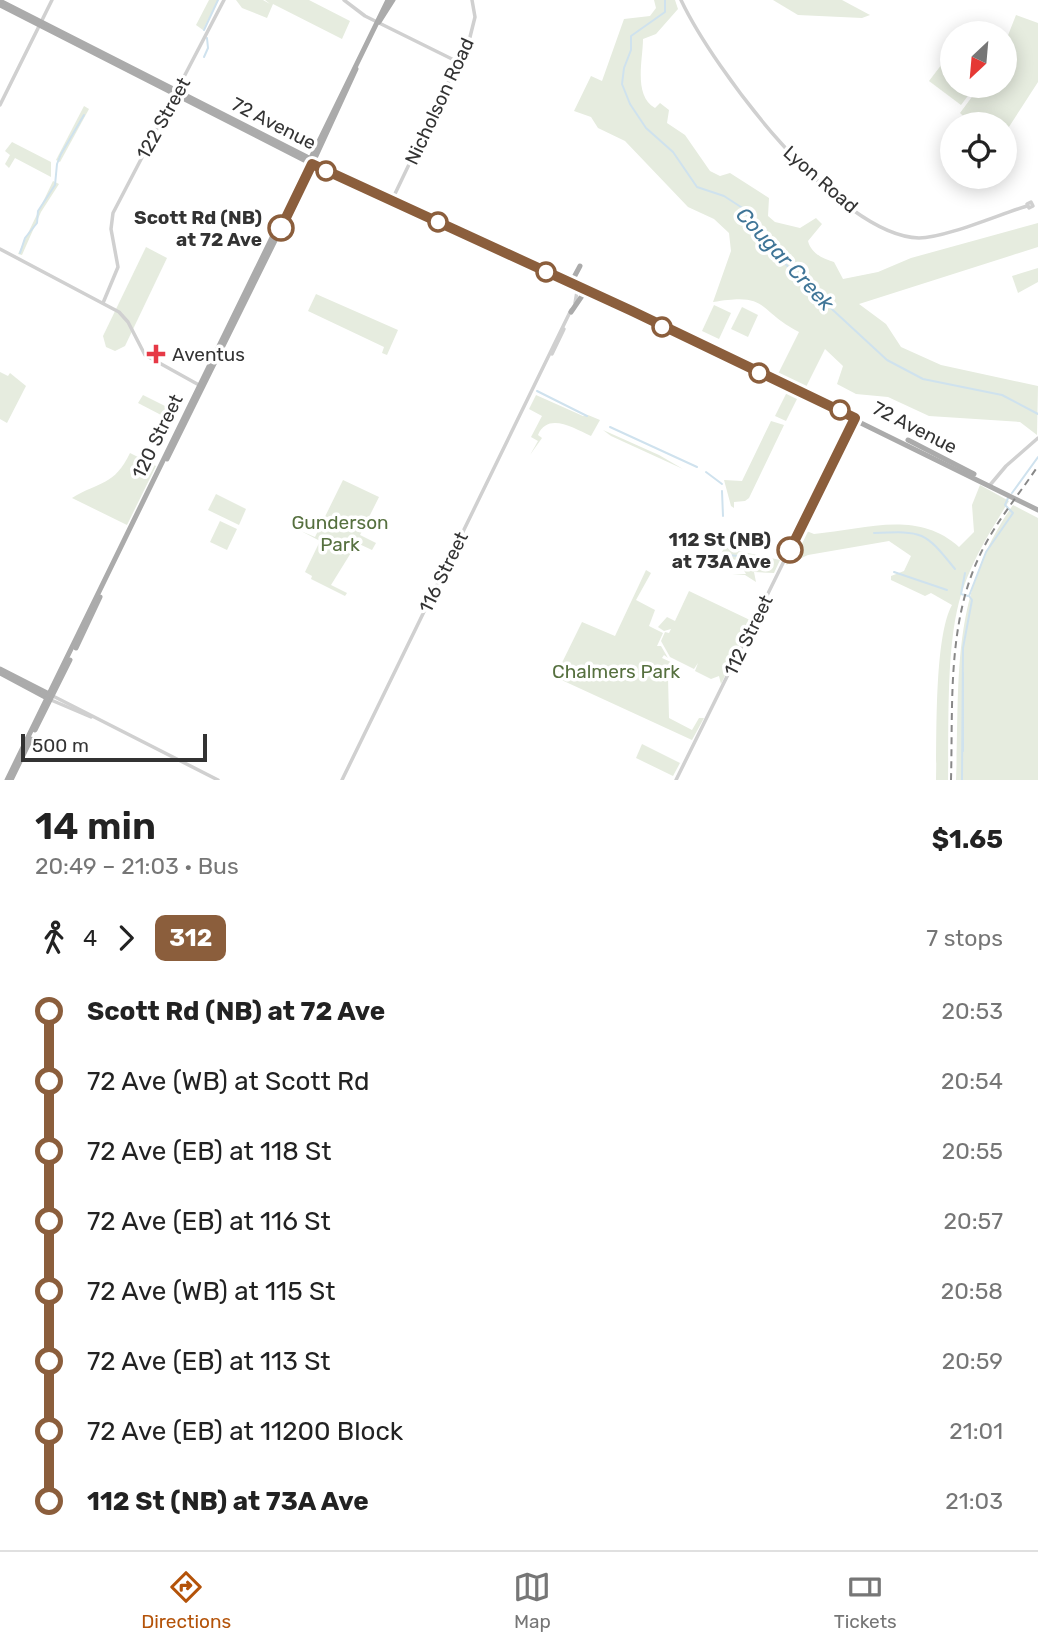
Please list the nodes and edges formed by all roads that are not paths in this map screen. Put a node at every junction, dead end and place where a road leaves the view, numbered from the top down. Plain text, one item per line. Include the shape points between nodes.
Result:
1 (52, 0) edge
2 (225, 0) edge
3 (344, 0) edge
4 (390, 0) edge
5 (472, 0) edge
6 (681, 0) edge
7 (0, 3) edge
8 (41, 23) junction
9 (379, 23) junction
10 (458, 62) junction
11 (178, 93) junction
12 (0, 105) edge
13 (311, 161) junction
14 (342, 179) junction
15 (361, 183) junction
16 (393, 199) junction
17 (1035, 203) edge
18 (0, 249) edge
19 (580, 266) dead end
20 (575, 284) junction
21 (586, 289) junction
22 (103, 303) junction
23 (571, 312) junction
24 (228, 329) junction
25 (198, 385) junction
26 (855, 416) junction
27 (1038, 438) edge
28 (990, 485) junction
29 (1038, 510) edge
30 (130, 530) junction
31 (127, 542) junction
32 (104, 585) junction
33 (0, 671) edge
34 (50, 697) junction
35 (15, 769) junction
36 (10, 779) edge
37 (218, 780) edge
38 (342, 780) edge
39 (676, 780) edge

1 - 8 street
2 - 11 street, 122 Street
3 - 9 street
4 - 9 main road, 120 Street
5 - 10 street, Nicholson Road via 474,26
6 - 17 street, Lyon Road via 701,38 788,155 868,220 921,238
7 - 8 main road, 72 Avenue
8 - 11 main road, 72 Avenue
8 - 12 street
9 - 10 street
9 - 13 main road, 120 Street
10 - 16 street, Nicholson Road
11 - 13 main road, 72 Avenue
11 - 22 street, 122 Street via 113,214 118,267
13 - 14 main road, 72 Avenue
13 - 15 main road, 72 Avenue
13 - 24 main road, 120 Street
13 - 24 main road, 120 Street
14 - 15 main road
14 - 16 main road, 72 Avenue
15 - 16 main road, 72 Avenue
16 - 20 main road, 72 Avenue
18 - 22 street
19 - 20 main road
20 - 21 main road, 72 Avenue
20 - 23 street, 116 Street
21 - 23 main road
21 - 26 main road, 72 Avenue
22 - 25 street via 126,319 145,355
23 - 38 street, 116 Street
24 - 25 main road, 120 Street
24 - 31 main road, 120 Street
25 - 30 main road, 120 Street
26 - 28 main road, 72 Avenue
26 - 39 street, 112 Street
27 - 28 street
28 - 29 main road, 72 Avenue
30 - 31 main road
30 - 32 main road, 120 Street
31 - 32 main road, 120 Street
32 - 34 main road, 120 Street
32 - 34 main road, 120 Street
33 - 34 main road
34 - 35 main road, 120 Street
34 - 35 main road, 120 Street
34 - 37 street
35 - 36 main road, 120 Street

